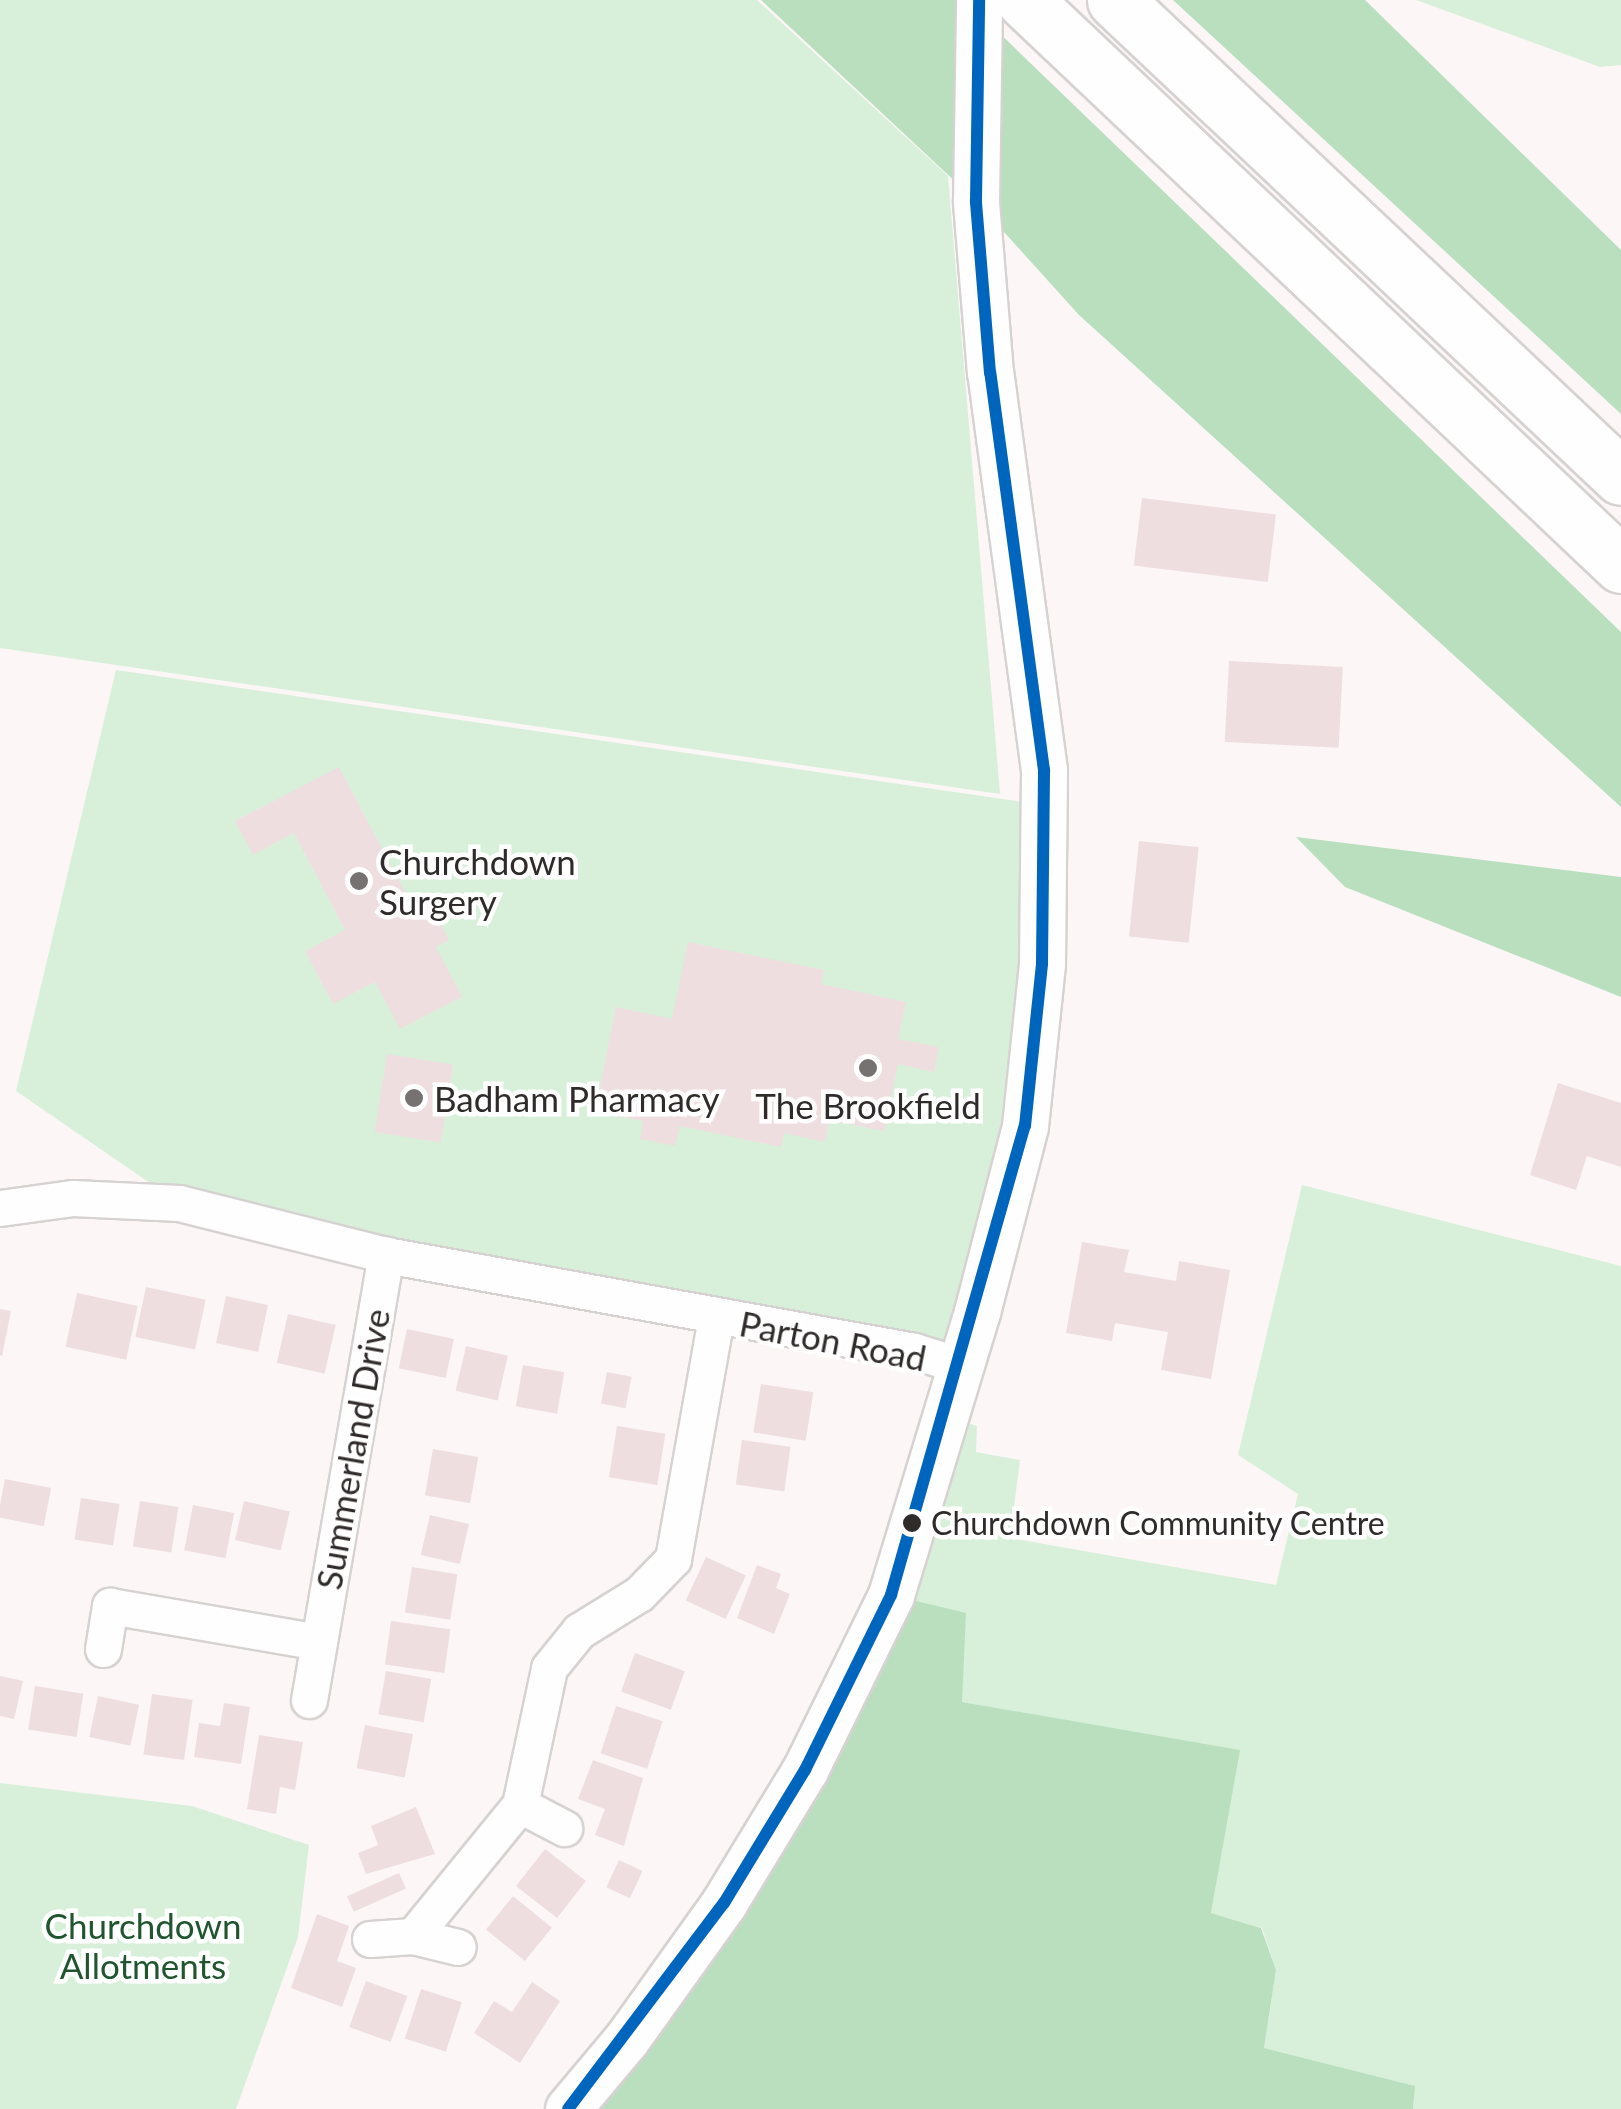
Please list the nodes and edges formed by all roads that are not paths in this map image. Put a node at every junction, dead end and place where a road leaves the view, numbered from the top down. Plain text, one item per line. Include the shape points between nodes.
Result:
1 (979, 0) edge
2 (1024, 0) edge
3 (1116, 0) edge
4 (1621, 477) edge
5 (1621, 565) edge
6 (0, 1208) edge
7 (386, 1255) junction
8 (716, 1318) junction
9 (959, 1366) junction
10 (318, 1642) junction
11 (103, 1649) dead end
12 (308, 1700) dead end
13 (520, 1805) junction
14 (564, 1828) dead end
15 (413, 1936) junction
16 (370, 1939) dead end
17 (458, 1947) dead end
18 (568, 2109) edge

1 - 9 street, Parton Road via 976,201 990,373 1033,651 1047,839 1025,1126
2 - 5 highway
3 - 4 highway
6 - 7 street, Parton Road via 73,1198 180,1204
7 - 8 street, Parton Road
7 - 10 street, Summerland Drive
8 - 9 street, Parton Road via 914,1351
8 - 13 street via 673,1559 639,1594 578,1631 549,1668
9 - 18 street via 890,1595 806,1770 724,1903
10 - 11 street via 110,1606
10 - 12 street, Summerland Drive
13 - 14 street
13 - 15 street
15 - 16 street
15 - 17 street

